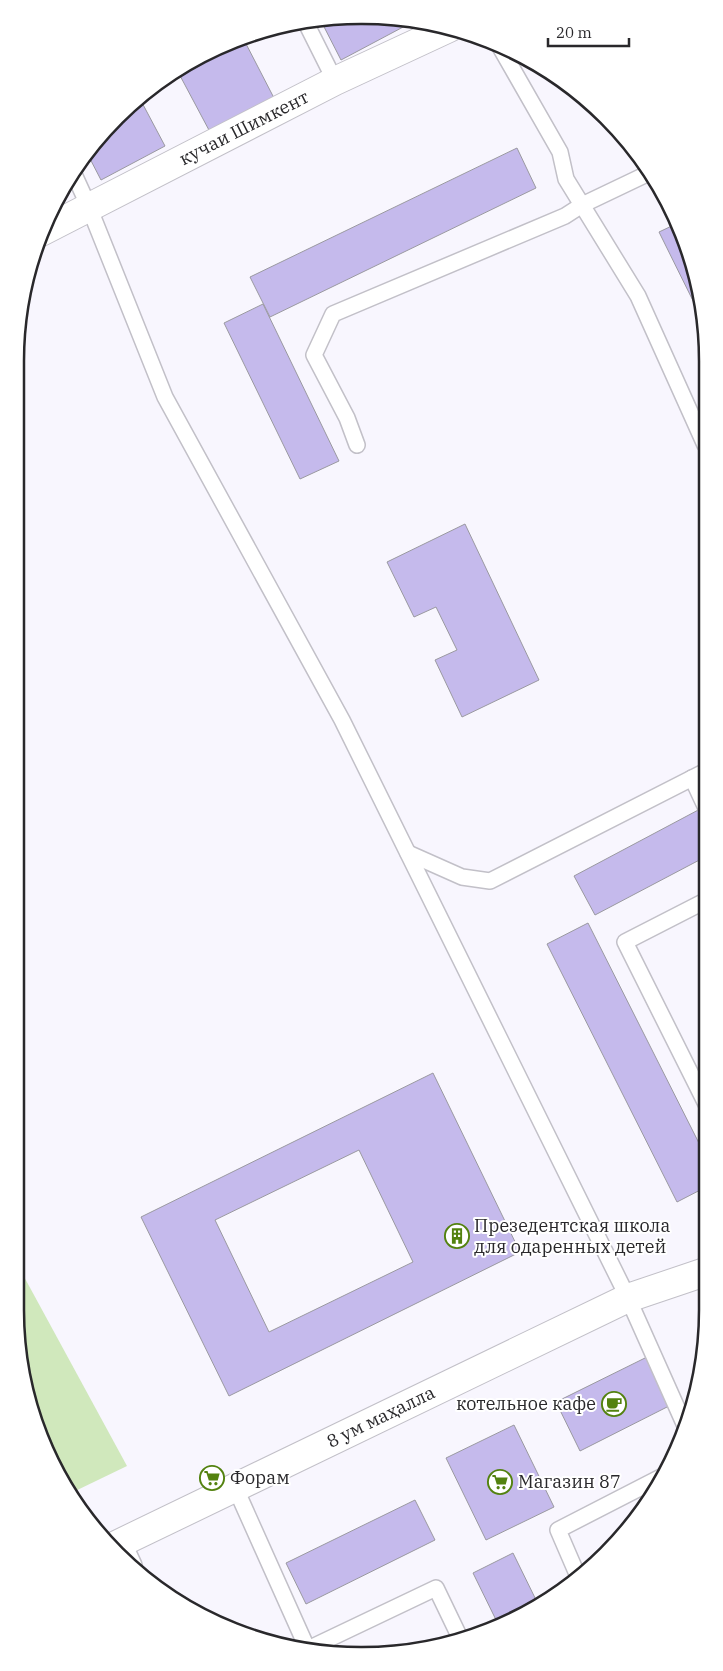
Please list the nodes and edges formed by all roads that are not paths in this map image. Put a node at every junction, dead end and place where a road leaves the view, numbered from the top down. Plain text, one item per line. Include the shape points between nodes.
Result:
1 (309, 28) edge
2 (439, 33) edge
3 (505, 56) edge
4 (335, 81) junction
5 (643, 176) edge
6 (77, 181) edge
7 (582, 206) junction
8 (89, 207) junction
9 (52, 226) edge
10 (699, 432) edge
11 (357, 444) dead end
12 (699, 774) edge
13 (692, 778) junction
14 (699, 793) edge
15 (408, 853) junction
16 (699, 904) edge
17 (699, 1085) edge
18 (699, 1274) edge
19 (628, 1298) junction
20 (681, 1417) edge
21 (652, 1482) edge
22 (235, 1487) junction
23 (125, 1550) edge
24 (576, 1570) edge
25 (458, 1633) edge
26 (305, 1642) edge
27 (320, 1644) edge

1 - 4 lane
2 - 4 street, кучаи Шимкент
3 - 7 lane via 560,152 566,178
4 - 8 street, кучаи Шимкент
5 - 7 lane
6 - 8 lane
7 - 10 lane via 638,296
7 - 11 lane via 333,314 314,355 348,418
8 - 9 street, кучаи Шимкент
8 - 15 lane via 165,397 342,720
12 - 13 lane
13 - 14 lane
13 - 15 lane via 490,881 462,878
15 - 19 lane
16 - 17 lane via 625,942
18 - 19 street, 8 ум маҳалла
19 - 20 lane
19 - 22 street, 8 ум маҳалла
21 - 24 lane via 558,1530
22 - 23 street, 8 ум маҳалла
22 - 26 lane
25 - 27 lane via 436,1588

